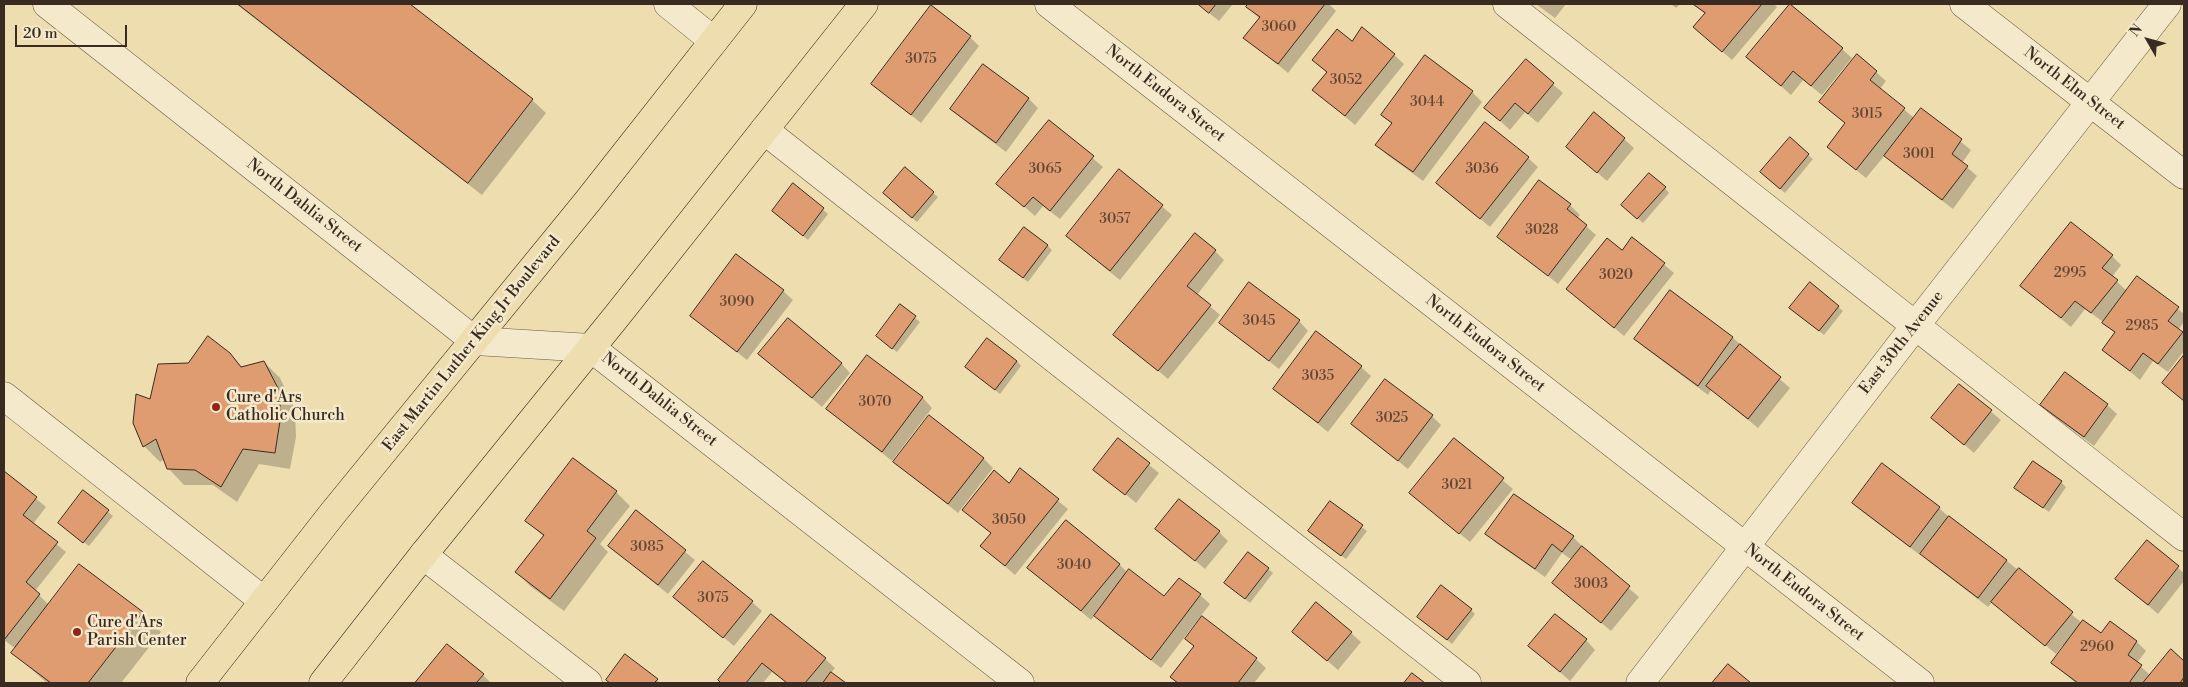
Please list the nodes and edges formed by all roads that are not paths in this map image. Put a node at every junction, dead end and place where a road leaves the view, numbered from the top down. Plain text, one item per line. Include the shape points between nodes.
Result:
1 (668, 4) edge
2 (743, 4) edge
3 (864, 4) edge
4 (1049, 4) edge
5 (1507, 4) edge
6 (1964, 4) edge
7 (2167, 4) edge
8 (54, 6) edge
9 (714, 41) junction
10 (2091, 102) junction
11 (764, 130) junction
12 (2184, 175) edge
13 (1915, 326) junction
14 (475, 341) junction
15 (591, 348) junction
16 (4, 396) edge
17 (2184, 537) edge
18 (1745, 547) junction
19 (423, 555) junction
20 (264, 601) junction
21 (200, 683) edge
22 (324, 683) edge
23 (588, 683) edge
24 (1020, 683) edge
25 (1467, 683) edge
26 (1640, 683) edge
27 (1920, 683) edge

1 - 9 street
2 - 9 main road, East Martin Luther King Jr Boulevard
3 - 11 main road
4 - 18 street, North Eudora Street
5 - 13 street
6 - 10 street, North Elm Street
7 - 10 street, East 30th Avenue
8 - 14 street, North Dahlia Street
9 - 14 main road, East Martin Luther King Jr Boulevard
10 - 12 street, North Elm Street
10 - 13 street, East 30th Avenue
11 - 15 main road
11 - 25 street
13 - 17 street
13 - 18 street, East 30th Avenue
14 - 15 street, North Dahlia Street
14 - 20 main road, East Martin Luther King Jr Boulevard via 333,512
15 - 19 main road
15 - 24 street, North Dahlia Street
16 - 20 street
18 - 26 street, East 30th Avenue
18 - 27 street, North Eudora Street
19 - 22 main road
19 - 23 street
20 - 21 main road, East Martin Luther King Jr Boulevard

